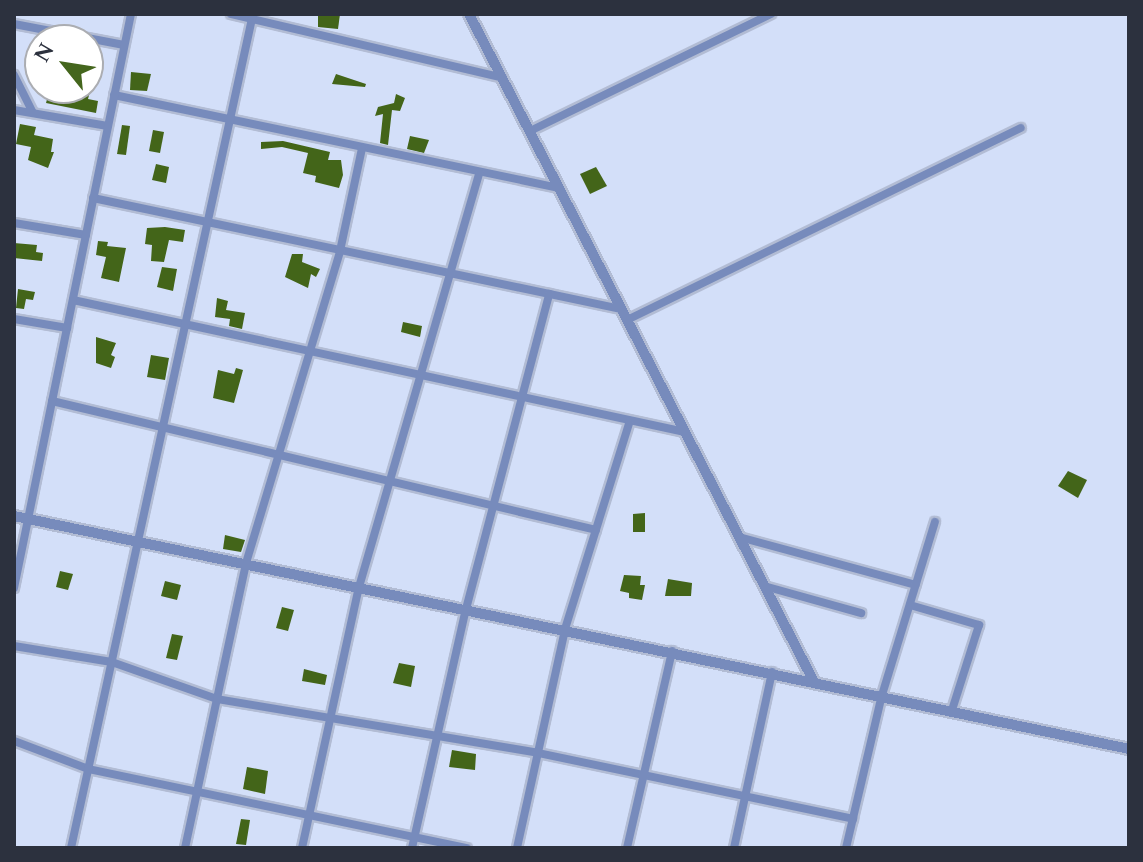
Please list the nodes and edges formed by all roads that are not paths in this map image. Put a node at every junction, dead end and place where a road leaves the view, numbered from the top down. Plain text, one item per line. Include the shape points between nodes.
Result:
1 (131, 14) edge
2 (231, 14) edge
3 (469, 14) edge
4 (771, 14) edge
5 (252, 17) edge
6 (14, 24) edge
7 (124, 45) junction
8 (14, 75) edge
9 (503, 78) junction
10 (114, 95) junction
11 (14, 110) edge
12 (33, 113) junction
13 (230, 119) junction
14 (108, 126) junction
15 (1021, 128) dead end
16 (530, 131) junction
17 (362, 148) junction
18 (479, 173) junction
19 (559, 188) junction
20 (93, 198) junction
21 (208, 222) junction
22 (14, 223) edge
23 (86, 235) junction
24 (340, 251) junction
25 (449, 274) junction
26 (549, 294) junction
27 (73, 300) junction
28 (621, 309) junction
29 (14, 319) edge
30 (627, 320) junction
31 (185, 325) junction
32 (67, 328) junction
33 (309, 352) junction
34 (420, 376) junction
35 (521, 399) junction
36 (52, 401) junction
37 (629, 423) junction
38 (163, 427) junction
39 (685, 432) junction
40 (279, 455) junction
41 (389, 481) junction
42 (493, 506) junction
43 (14, 516) edge
44 (28, 519) junction
45 (935, 522) dead end
46 (596, 530) junction
47 (739, 537) junction
48 (138, 541) junction
49 (246, 563) junction
50 (916, 585) junction
51 (764, 586) junction
52 (359, 587) junction
53 (14, 588) edge
54 (910, 605) junction
55 (466, 609) junction
56 (861, 613) dead end
57 (565, 629) junction
58 (14, 646) edge
59 (672, 651) junction
60 (112, 662) junction
61 (772, 672) junction
62 (813, 680) junction
63 (882, 695) junction
64 (217, 699) junction
65 (952, 710) junction
66 (330, 718) junction
67 (437, 736) junction
68 (14, 741) edge
69 (1129, 749) edge
70 (538, 753) junction
71 (88, 769) junction
72 (644, 775) junction
73 (197, 792) junction
74 (745, 796) junction
75 (309, 815) junction
76 (853, 819) junction
77 (414, 837) junction
78 (71, 848) edge
79 (185, 848) edge
80 (302, 848) edge
81 (412, 848) edge
82 (467, 848) edge
83 (517, 848) edge
84 (627, 848) edge
85 (734, 848) edge
86 (846, 848) edge

1 - 7 street
2 - 5 street
3 - 9 street
4 - 16 street
5 - 9 street
5 - 13 street
6 - 7 street
7 - 10 street
8 - 12 street
9 - 16 street
10 - 13 street
10 - 14 street
11 - 12 street
12 - 14 street
13 - 17 street
13 - 21 street
14 - 20 street
15 - 30 street
16 - 19 street
17 - 18 street
17 - 24 street
18 - 19 street
18 - 25 street
19 - 28 street
20 - 21 street
20 - 23 street
21 - 24 street
21 - 31 street
22 - 23 street
23 - 27 street
24 - 25 street
24 - 33 street
25 - 26 street
25 - 34 street
26 - 28 street
26 - 35 street
27 - 31 street
27 - 32 street
28 - 30 street
29 - 32 street
30 - 39 street
31 - 33 street
31 - 38 street
32 - 36 street
33 - 34 street
33 - 40 street
34 - 35 street
34 - 41 street
35 - 37 street
35 - 42 street
36 - 38 street
36 - 44 street
37 - 39 street
37 - 46 street
38 - 40 street
38 - 48 street
39 - 47 street
40 - 41 street
40 - 49 street
41 - 42 street
41 - 52 street
42 - 46 street
42 - 55 street
43 - 44 street
44 - 48 street
44 - 53 street
45 - 50 street
46 - 57 street
47 - 50 street
47 - 51 street
48 - 49 street
48 - 60 street
49 - 52 street
49 - 64 street
50 - 54 street
51 - 56 street
51 - 62 street
52 - 55 street
52 - 66 street
54 - 63 street
54 - 65 street via 979,625
55 - 57 street
55 - 67 street
57 - 59 street
57 - 70 street
58 - 60 street
59 - 61 street
59 - 72 street
60 - 64 street
60 - 71 street
61 - 62 street
61 - 74 street
62 - 63 street
63 - 65 street
63 - 76 street
64 - 66 street
64 - 73 street
65 - 69 street
66 - 67 street
66 - 75 street
67 - 70 street
67 - 77 street
68 - 71 street
70 - 72 street
70 - 83 street
71 - 73 street
71 - 78 street
72 - 74 street
72 - 84 street
73 - 75 street
73 - 79 street
74 - 76 street
74 - 85 street
75 - 77 street
75 - 80 street
76 - 86 street
77 - 81 street
77 - 82 street

